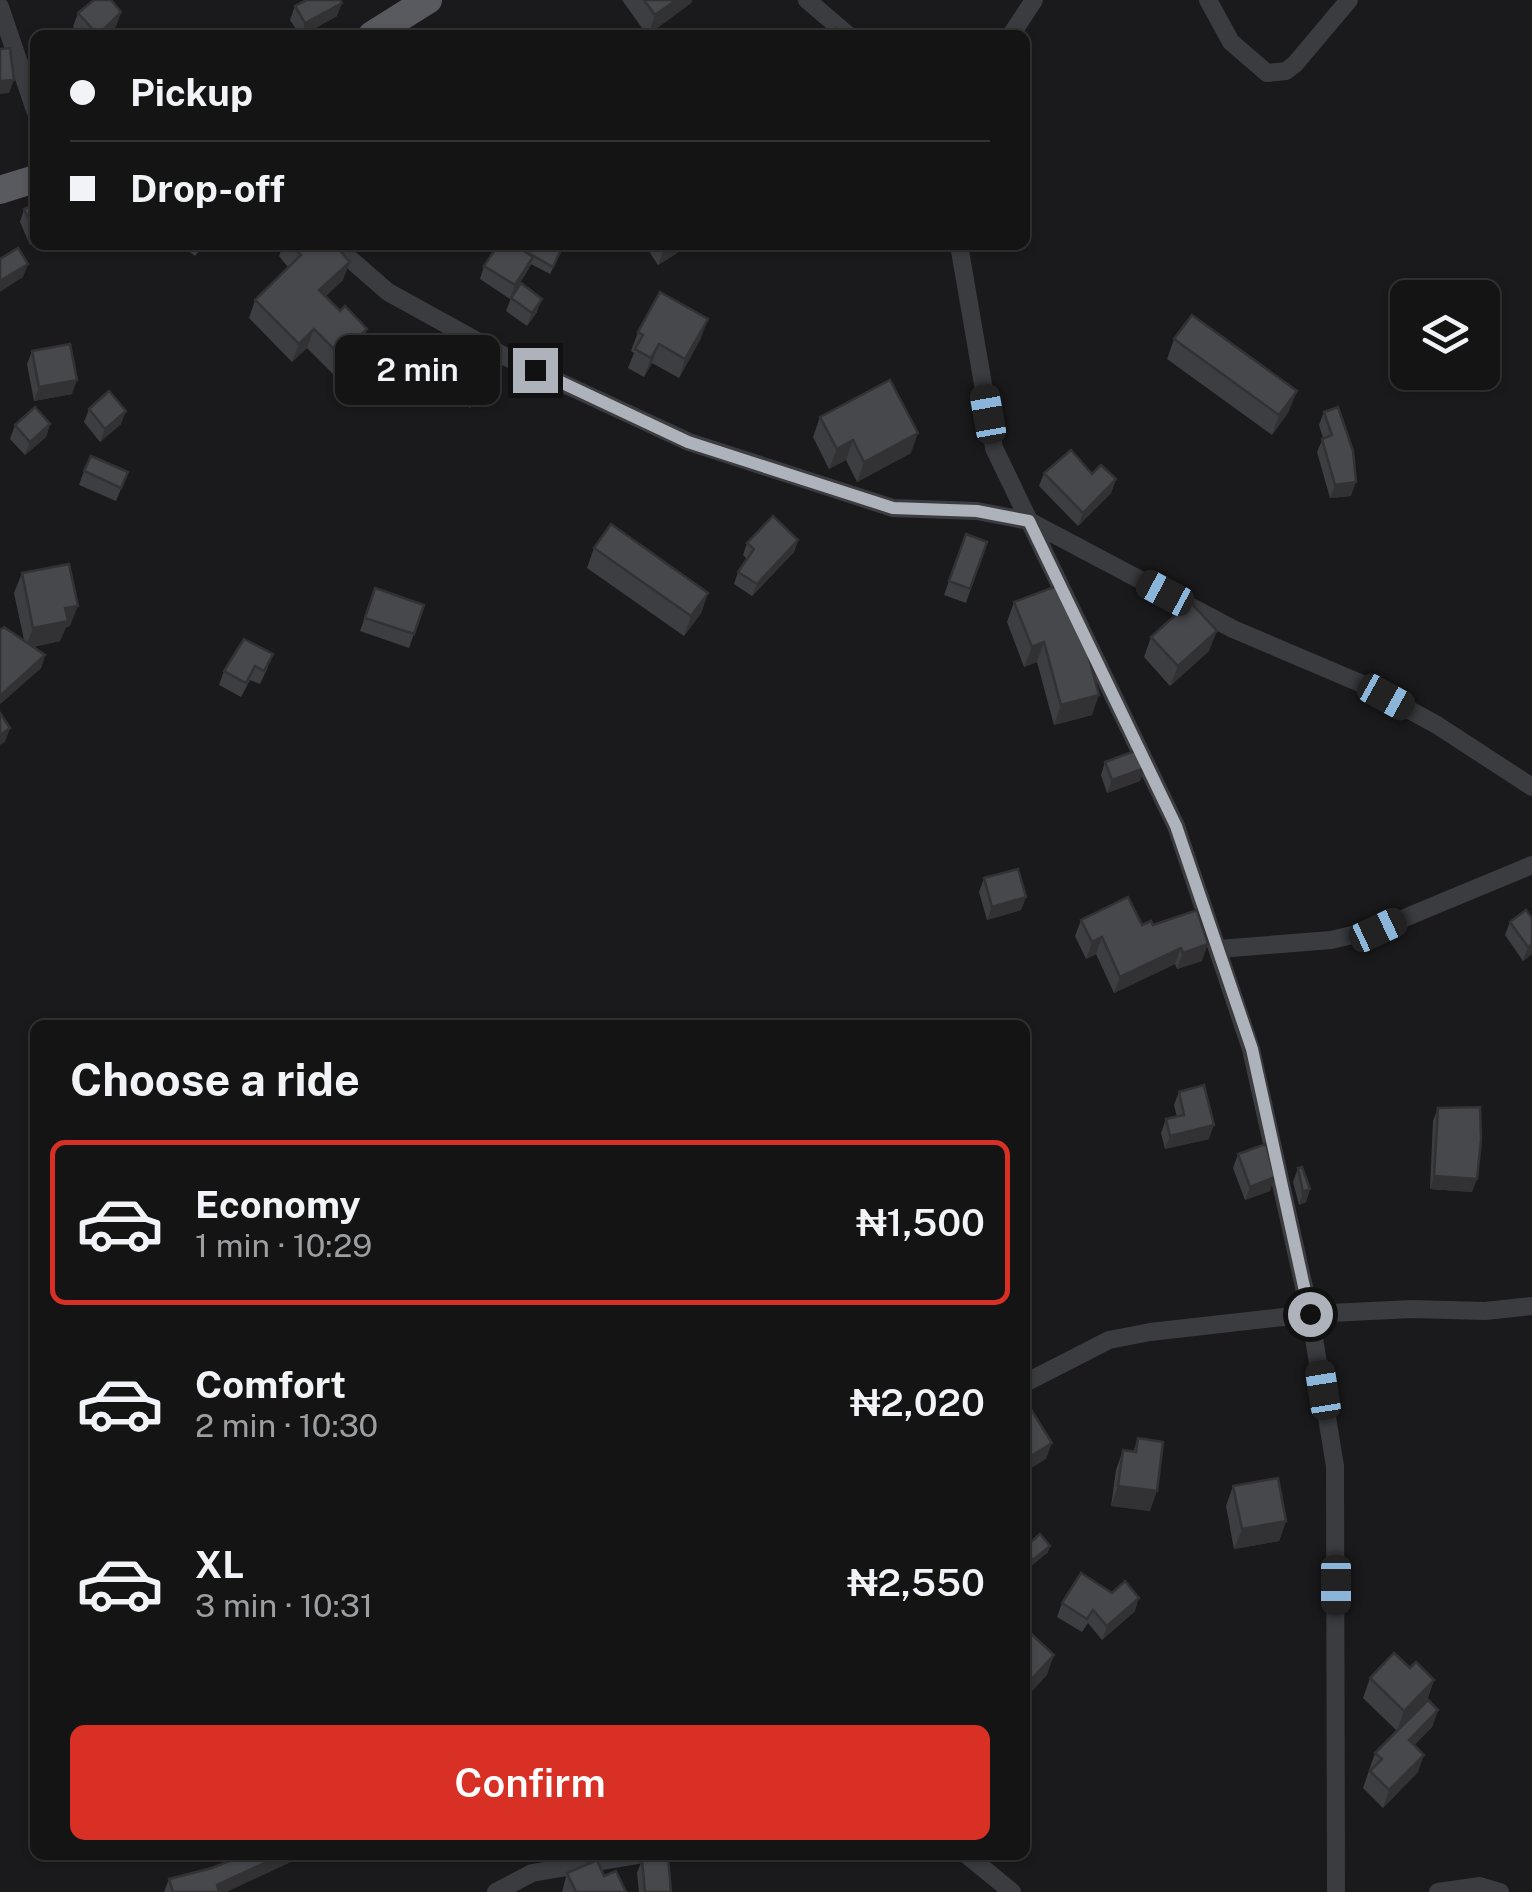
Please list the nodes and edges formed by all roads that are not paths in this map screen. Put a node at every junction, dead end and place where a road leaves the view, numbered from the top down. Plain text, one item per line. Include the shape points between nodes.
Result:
1 (428, 0) edge
2 (808, 0) edge
3 (1034, 0) edge
4 (1208, 0) edge
5 (1349, 0) edge
6 (0, 7) edge
7 (380, 30) edge
8 (842, 30) edge
9 (1014, 30) edge
10 (30, 95) edge
11 (30, 181) edge
12 (0, 190) edge
13 (340, 250) edge
14 (960, 250) edge
15 (1029, 521) junction
16 (1532, 787) edge
17 (1532, 865) edge
18 (1220, 949) junction
19 (1532, 1306) edge
20 (1310, 1314) junction
21 (1030, 1380) edge
22 (609, 1860) edge
23 (973, 1860) edge
24 (496, 1892) edge
25 (1012, 1892) edge
26 (1336, 1892) edge
27 (1438, 1892) edge
28 (1500, 1892) edge

1 - 7 main road
2 - 8 street
3 - 9 street
4 - 5 street via 1232,42 1267,74 1295,64
6 - 10 street
11 - 12 main road
13 - 15 street via 388,292 504,356 688,442 893,508 977,511
14 - 15 street via 994,448
15 - 16 street via 1232,629 1360,683
15 - 18 street via 1176,826
17 - 18 street via 1378,930
18 - 20 street via 1252,1049
19 - 20 street
20 - 21 street via 1109,1340
20 - 26 street via 1335,1466
22 - 24 street via 532,1873
23 - 25 street
27 - 28 street via 1480,1886

